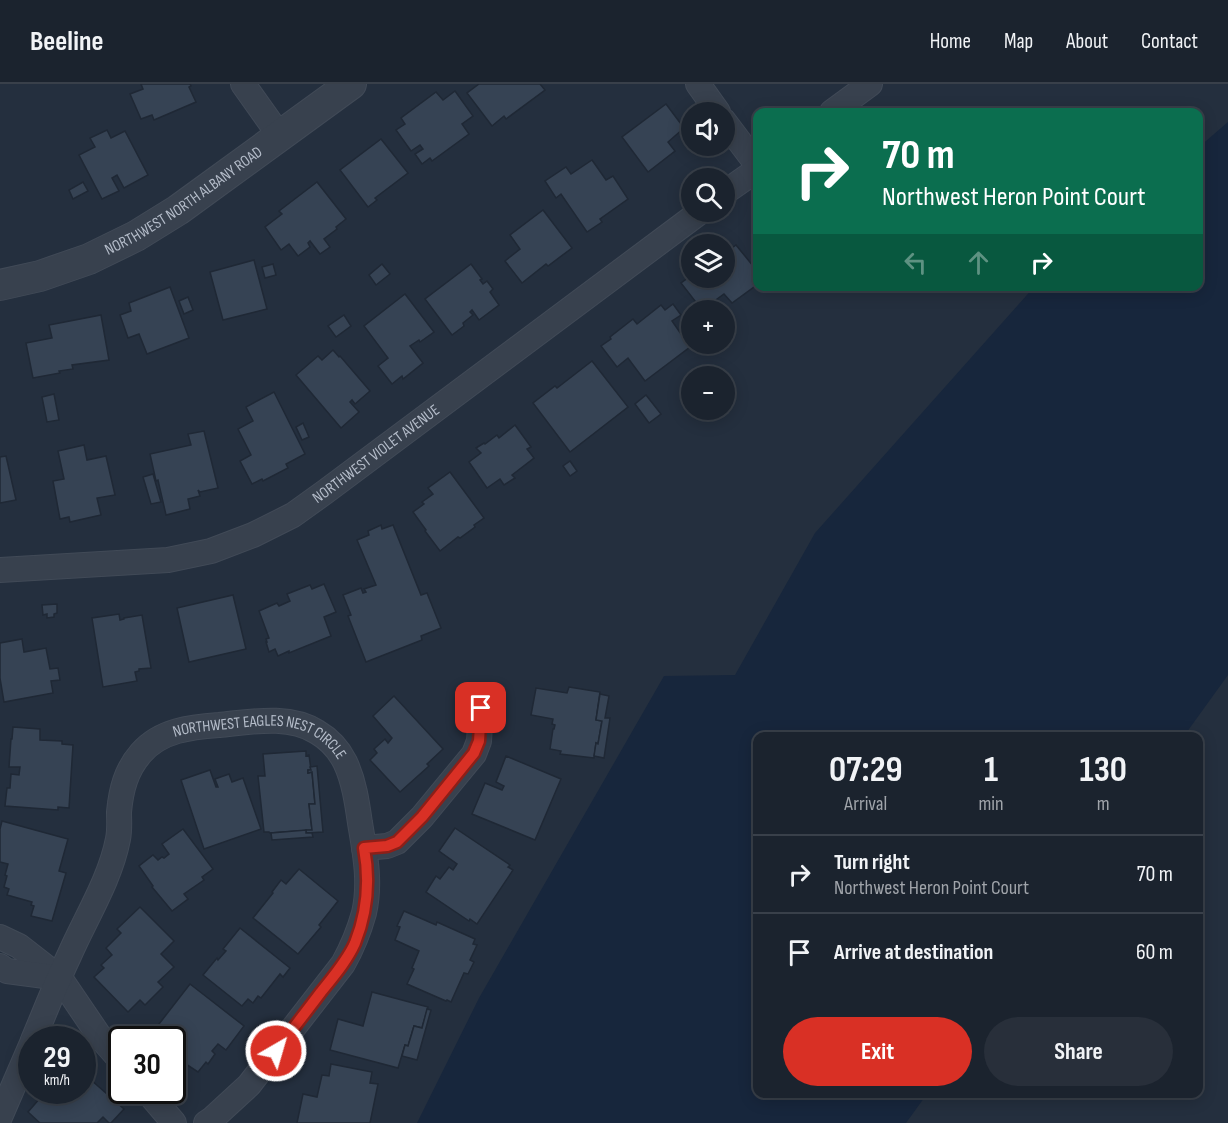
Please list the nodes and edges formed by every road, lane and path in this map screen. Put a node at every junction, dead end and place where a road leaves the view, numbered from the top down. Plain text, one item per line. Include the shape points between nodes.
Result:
1 (243, 84) edge
2 (351, 84) edge
3 (698, 84) edge
4 (870, 84) edge
5 (711, 102) edge
6 (837, 108) edge
7 (280, 136) junction
8 (735, 136) edge
9 (753, 160) edge
10 (753, 171) edge
11 (735, 185) edge
12 (687, 222) edge
13 (0, 285) edge
14 (0, 570) edge
15 (481, 708) dead end
16 (364, 848) junction
17 (0, 937) edge
18 (0, 966) edge
19 (60, 978) junction
20 (39, 1026) edge
21 (108, 1046) edge
22 (18, 1074) edge
23 (158, 1104) edge
24 (0, 1117) edge
25 (174, 1123) edge
26 (206, 1123) edge

1 - 7 street
2 - 7 street, NORTHWEST NORTH ALBANY ROAD
3 - 5 street
4 - 6 street
7 - 13 street, NORTHWEST NORTH ALBANY ROAD via 136,236 89,259
8 - 9 street
10 - 11 street
12 - 14 street, NORTHWEST VIOLET AVENUE via 325,492 253,536 168,560
15 - 16 street via 479,741 474,753 422,817 397,842
16 - 19 street, NORTHWEST EAGLES NEST CIRCLE via 351,777 335,746 316,731 275,720 175,730 142,752 124,780 115,856
16 - 26 street, NORTHWEST EAGLES NEST CIRCLE via 364,912 343,964 249,1085
17 - 19 street via 20,946
18 - 19 street via 7,971
19 - 20 street, NORTHWEST EAGLES NEST CIRCLE
19 - 21 street
22 - 24 street, NORTHWEST EAGLES NEST CIRCLE
23 - 25 street

